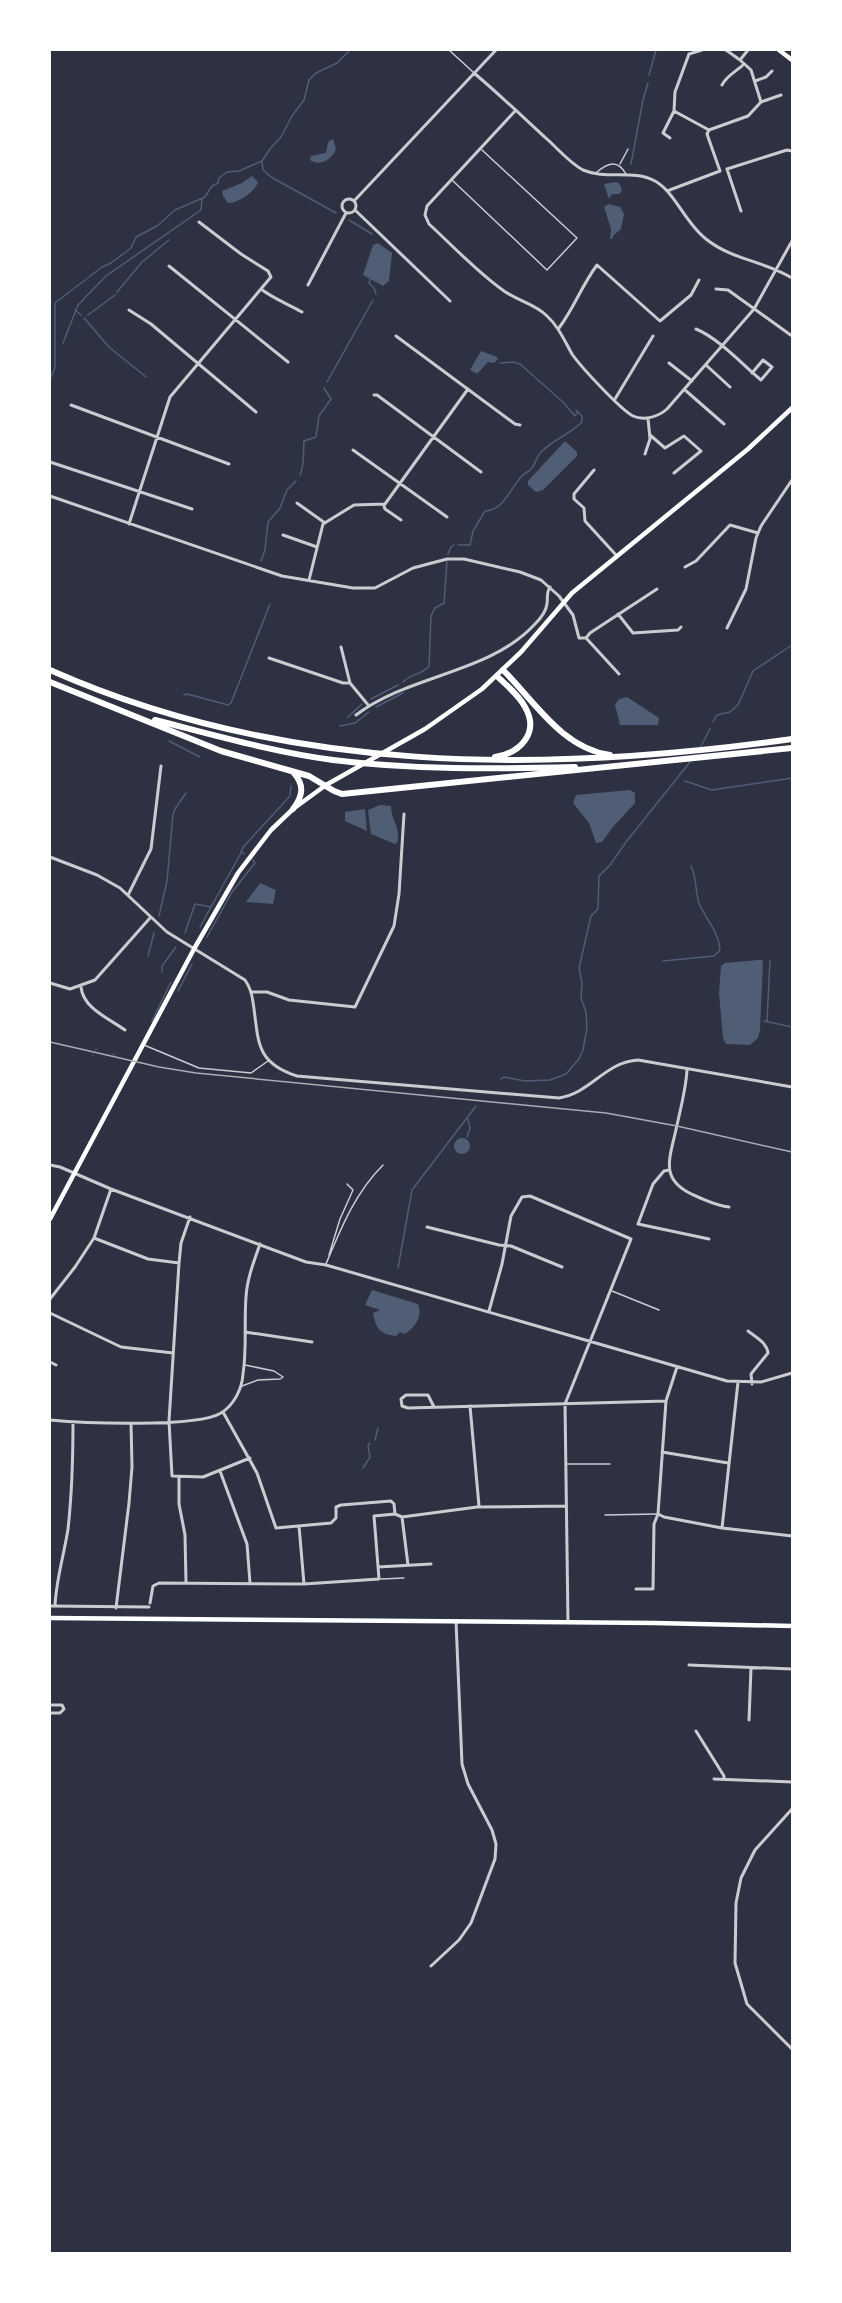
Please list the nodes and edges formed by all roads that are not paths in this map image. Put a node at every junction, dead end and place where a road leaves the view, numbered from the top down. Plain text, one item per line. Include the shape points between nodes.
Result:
1 (449, 50) edge
2 (496, 50) edge
3 (702, 50) edge
4 (726, 50) edge
5 (748, 50) edge
6 (779, 50) edge
7 (740, 60) junction
8 (792, 60) edge
9 (744, 64) junction
10 (772, 71) dead end
11 (474, 72) junction
12 (755, 81) junction
13 (722, 85) dead end
14 (781, 95) dead end
15 (761, 102) junction
16 (516, 110) junction
17 (674, 111) junction
18 (709, 130) junction
19 (670, 138) dead end
20 (480, 149) junction
21 (628, 149) dead end
22 (792, 151) edge
23 (620, 165) junction
24 (597, 174) junction
25 (627, 175) junction
26 (451, 180) junction
27 (667, 191) junction
28 (354, 201) junction
29 (355, 210) junction
30 (741, 211) dead end
31 (346, 213) junction
32 (199, 222) dead end
33 (792, 241) edge
34 (169, 266) dead end
35 (777, 270) junction
36 (792, 278) edge
37 (699, 280) dead end
38 (308, 285) dead end
39 (261, 289) junction
40 (716, 289) dead end
41 (450, 301) dead end
42 (754, 309) junction
43 (129, 310) dead end
44 (302, 312) dead end
45 (236, 319) junction
46 (559, 328) junction
47 (696, 329) dead end
48 (396, 336) dead end
49 (653, 336) dead end
50 (792, 336) edge
51 (722, 347) junction
52 (288, 362) dead end
53 (669, 363) dead end
54 (197, 364) junction
55 (706, 365) junction
56 (752, 373) junction
57 (692, 381) junction
58 (730, 387) dead end
59 (468, 389) junction
60 (684, 389) junction
61 (374, 395) dead end
62 (615, 399) junction
63 (71, 405) dead end
64 (792, 408) edge
65 (256, 412) dead end
66 (648, 418) junction
67 (724, 424) dead end
68 (520, 425) dead end
69 (650, 435) junction
70 (157, 436) junction
71 (435, 436) junction
72 (353, 450) dead end
73 (645, 454) dead end
74 (50, 462) edge
75 (229, 464) dead end
76 (594, 470) dead end
77 (481, 472) dead end
78 (674, 473) dead end
79 (792, 480) edge
80 (401, 483) junction
81 (139, 491) junction
82 (50, 496) edge
83 (297, 503) dead end
84 (384, 505) junction
85 (192, 509) dead end
86 (447, 517) dead end
87 (400, 520) dead end
88 (325, 523) junction
89 (129, 524) junction
90 (758, 533) junction
91 (284, 535) dead end
92 (317, 547) junction
93 (616, 555) junction
94 (685, 567) dead end
95 (309, 580) junction
96 (550, 587) junction
97 (657, 589) dead end
98 (563, 601) junction
99 (618, 614) junction
100 (681, 627) dead end
101 (727, 628) dead end
102 (586, 638) junction
103 (340, 647) dead end
104 (269, 658) dead end
105 (50, 670) edge
106 (503, 670) junction
107 (619, 674) dead end
108 (497, 676) junction
109 (50, 682) edge
110 (350, 683) junction
111 (369, 706) junction
112 (134, 714) junction
113 (356, 715) dead end
114 (792, 739) edge
115 (792, 748) edge
116 (638, 756) junction
117 (479, 760) junction
118 (161, 766) dead end
119 (616, 766) junction
120 (293, 772) junction
121 (326, 785) junction
122 (293, 809) junction
123 (404, 814) dead end
124 (50, 857) edge
125 (128, 895) junction
126 (150, 918) junction
127 (194, 949) junction
128 (50, 983) edge
129 (81, 987) junction
130 (251, 993) junction
131 (125, 1029) dead end
132 (145, 1045) junction
133 (268, 1061) junction
134 (687, 1070) junction
135 (792, 1087) edge
136 (50, 1165) edge
137 (383, 1165) dead end
138 (669, 1170) junction
139 (74, 1173) junction
140 (347, 1184) dead end
141 (111, 1189) junction
142 (729, 1207) dead end
143 (190, 1216) junction
144 (50, 1219) edge
145 (428, 1227) dead end
146 (93, 1238) junction
147 (708, 1239) dead end
148 (260, 1244) junction
149 (505, 1246) junction
150 (179, 1263) junction
151 (326, 1265) junction
152 (562, 1267) dead end
153 (610, 1290) junction
154 (50, 1299) edge
155 (659, 1310) dead end
156 (489, 1311) junction
157 (50, 1313) edge
158 (748, 1331) dead end
159 (245, 1332) junction
160 (312, 1342) dead end
161 (590, 1342) junction
162 (172, 1353) junction
163 (50, 1362) edge
164 (56, 1365) dead end
165 (244, 1365) junction
166 (677, 1366) junction
167 (792, 1373) edge
168 (738, 1382) junction
169 (752, 1383) junction
170 (241, 1386) junction
171 (666, 1401) junction
172 (565, 1404) junction
173 (470, 1406) junction
174 (435, 1407) junction
175 (223, 1412) junction
176 (50, 1420) edge
177 (169, 1421) junction
178 (73, 1422) junction
179 (131, 1423) junction
180 (662, 1452) junction
181 (250, 1458) junction
182 (729, 1463) junction
183 (565, 1464) junction
184 (610, 1464) dead end
185 (220, 1471) junction
186 (179, 1477) junction
187 (566, 1506) junction
188 (479, 1507) junction
189 (395, 1514) junction
190 (658, 1514) junction
191 (605, 1515) dead end
192 (402, 1517) junction
193 (299, 1526) junction
194 (722, 1528) junction
195 (792, 1536) edge
196 (431, 1564) dead end
197 (408, 1565) junction
198 (378, 1567) junction
199 (404, 1578) dead end
200 (379, 1579) junction
201 (186, 1583) junction
202 (250, 1583) junction
203 (304, 1584) junction
204 (636, 1589) dead end
205 (50, 1606) edge
206 (55, 1606) junction
207 (116, 1608) junction
208 (50, 1618) edge
209 (456, 1621) junction
210 (568, 1622) junction
211 (792, 1626) edge
212 (689, 1665) dead end
213 (751, 1667) junction
214 (792, 1669) edge
215 (50, 1705) edge
216 (50, 1713) edge
217 (749, 1720) dead end
218 (696, 1731) dead end
219 (714, 1779) dead end
220 (724, 1779) junction
221 (792, 1782) edge
222 (792, 1809) edge
223 (431, 1966) dead end
224 (792, 2049) edge

1 - 11 lane
2 - 11 street
3 - 17 street via 689,54 675,92
4 - 7 street
5 - 7 street
6 - 8 main road
7 - 9 street
9 - 12 street
9 - 13 street via 726,77
10 - 12 street
11 - 16 street
11 - 28 street
12 - 15 street
14 - 15 street
15 - 18 street via 748,116
16 - 20 street
16 - 24 street via 573,163
17 - 18 street
17 - 19 street via 663,133
18 - 27 street via 720,171
20 - 26 street
20 - 26 lane via 577,238 547,270
21 - 23 lane
22 - 30 street via 727,169
23 - 24 lane via 609,164
23 - 25 lane
24 - 25 street
25 - 27 street via 647,177
26 - 46 street via 427,206 429,224 503,290 536,307
27 - 35 street via 705,239 734,256
28 - 29 street
28 - 31 street via 343,202
29 - 31 street
29 - 41 street
31 - 38 street
32 - 39 street via 268,271 271,277
33 - 35 street
34 - 45 street
35 - 36 street
35 - 42 street
37 - 46 street via 691,295 660,321 597,265
39 - 44 street via 276,301
39 - 45 street
40 - 42 street via 728,290
42 - 50 street
42 - 51 street
43 - 54 street
45 - 52 street
45 - 54 street
46 - 62 street via 573,354
47 - 51 street
48 - 59 street
49 - 62 street
51 - 55 street
51 - 56 street
53 - 57 street
54 - 65 street
54 - 70 street via 170,397
55 - 57 street
55 - 58 street
56 - 56 street via 761,380 772,367 763,360
57 - 60 street
59 - 68 street
59 - 71 street
60 - 66 street via 664,412
60 - 67 street
61 - 71 street
62 - 66 street via 631,415
63 - 70 street
64 - 93 main road via 748,449
66 - 69 street
69 - 73 street
69 - 78 street via 665,448 684,436 701,451
70 - 75 street
70 - 81 street
71 - 77 street
71 - 80 street
72 - 80 street
74 - 81 street
76 - 93 street via 574,499 584,508 585,521
79 - 90 street
80 - 84 street
80 - 86 street
81 - 85 street
81 - 89 street
82 - 89 street
83 - 88 street
84 - 87 street
84 - 88 street via 354,505
88 - 92 street
89 - 95 street via 282,576
90 - 94 street via 730,525 696,561
90 - 101 street via 746,589
91 - 92 street
92 - 95 street
93 - 98 main road
95 - 96 street via 375,588 413,568 456,558 530,575
96 - 98 street
96 - 111 street via 542,616 517,640 480,660 398,690
97 - 99 street
98 - 102 street via 574,618 577,636
98 - 106 main road
99 - 100 street via 633,633
99 - 102 street
102 - 107 street
103 - 110 street
104 - 110 street
105 - 117 highway via 137,704 285,741 365,754
106 - 108 main road
106 - 116 highway via 570,740 604,754
108 - 117 highway via 524,705 529,730 525,741 513,752
108 - 121 main road via 459,707
109 - 112 highway
110 - 111 street
111 - 113 street
112 - 119 highway via 272,749 363,763 486,769
112 - 120 highway via 230,754
114 - 116 highway
115 - 119 highway
116 - 117 highway
118 - 125 street via 151,849
119 - 121 highway via 350,793 338,793
120 - 121 highway
120 - 122 highway via 302,790
121 - 122 main road
122 - 127 main road via 247,860
123 - 130 street via 396,920 355,1007 290,1000 267,992
124 - 125 street via 97,875
125 - 126 street
126 - 127 street
126 - 129 street via 103,973
127 - 130 street via 241,978
127 - 132 main road
128 - 129 street via 63,988
129 - 131 street via 88,1004
130 - 133 street via 258,1044
132 - 133 lane via 199,1068 251,1073
132 - 139 main road
133 - 134 street via 287,1072 312,1078 550,1098 578,1093 613,1066 629,1061
134 - 135 street
134 - 138 street
136 - 139 street
137 - 151 lane via 360,1191
138 - 142 street via 685,1192
138 - 147 street via 653,1184 638,1224
139 - 141 street
139 - 144 main road
140 - 151 lane via 352,1190
141 - 143 street
141 - 146 street
143 - 148 street
143 - 150 street
145 - 149 street
146 - 150 street via 148,1259
146 - 154 street
148 - 151 street via 306,1262
148 - 159 street via 247,1282
149 - 152 street
149 - 153 street via 514,1208 525,1196 631,1239
149 - 156 street
150 - 162 street
151 - 156 street
153 - 155 lane
153 - 161 street
156 - 161 street
157 - 162 street via 121,1347
158 - 169 street via 768,1350 751,1374
159 - 160 street
159 - 165 street
161 - 166 street
161 - 172 street
162 - 177 street
163 - 164 street
165 - 170 street
165 - 170 lane via 274,1371 283,1377
166 - 168 street
166 - 171 street
167 - 169 street
168 - 169 street
168 - 182 street
170 - 175 street
171 - 172 street
171 - 180 street
172 - 173 street
172 - 183 street
173 - 174 street
173 - 188 street
174 - 174 street via 428,1395 406,1395 401,1399 406,1408
175 - 177 street via 210,1418
175 - 181 street
176 - 178 street
177 - 179 street
177 - 186 street via 172,1476
178 - 179 street
178 - 206 street via 72,1488
179 - 207 street via 132,1467
180 - 182 street
180 - 190 street
181 - 185 street
181 - 193 street via 276,1528
182 - 194 street
183 - 184 lane
183 - 187 street
185 - 186 street via 203,1477
185 - 202 street via 247,1544
186 - 201 street
187 - 188 street
187 - 210 street
188 - 192 street
189 - 192 street
189 - 193 street via 393,1502 336,1507 336,1518 331,1523
189 - 198 street via 374,1516
190 - 191 lane
190 - 194 street
190 - 204 street via 654,1524 653,1589
192 - 197 street
193 - 203 street
194 - 195 street
196 - 197 street
197 - 198 street
198 - 200 street
199 - 200 lane
200 - 203 street
201 - 202 street
201 - 207 street via 155,1584 149,1605
202 - 203 street
205 - 206 street
206 - 207 street
208 - 209 main road
209 - 210 main road
209 - 223 street via 462,1764 492,1830 495,1859 471,1923
210 - 211 main road
212 - 213 street
213 - 214 street
213 - 217 street
215 - 216 street via 62,1705 64,1709
218 - 220 street
219 - 220 street
220 - 221 street
222 - 224 street via 755,1850 741,1878 736,1903 735,1963 747,2004

